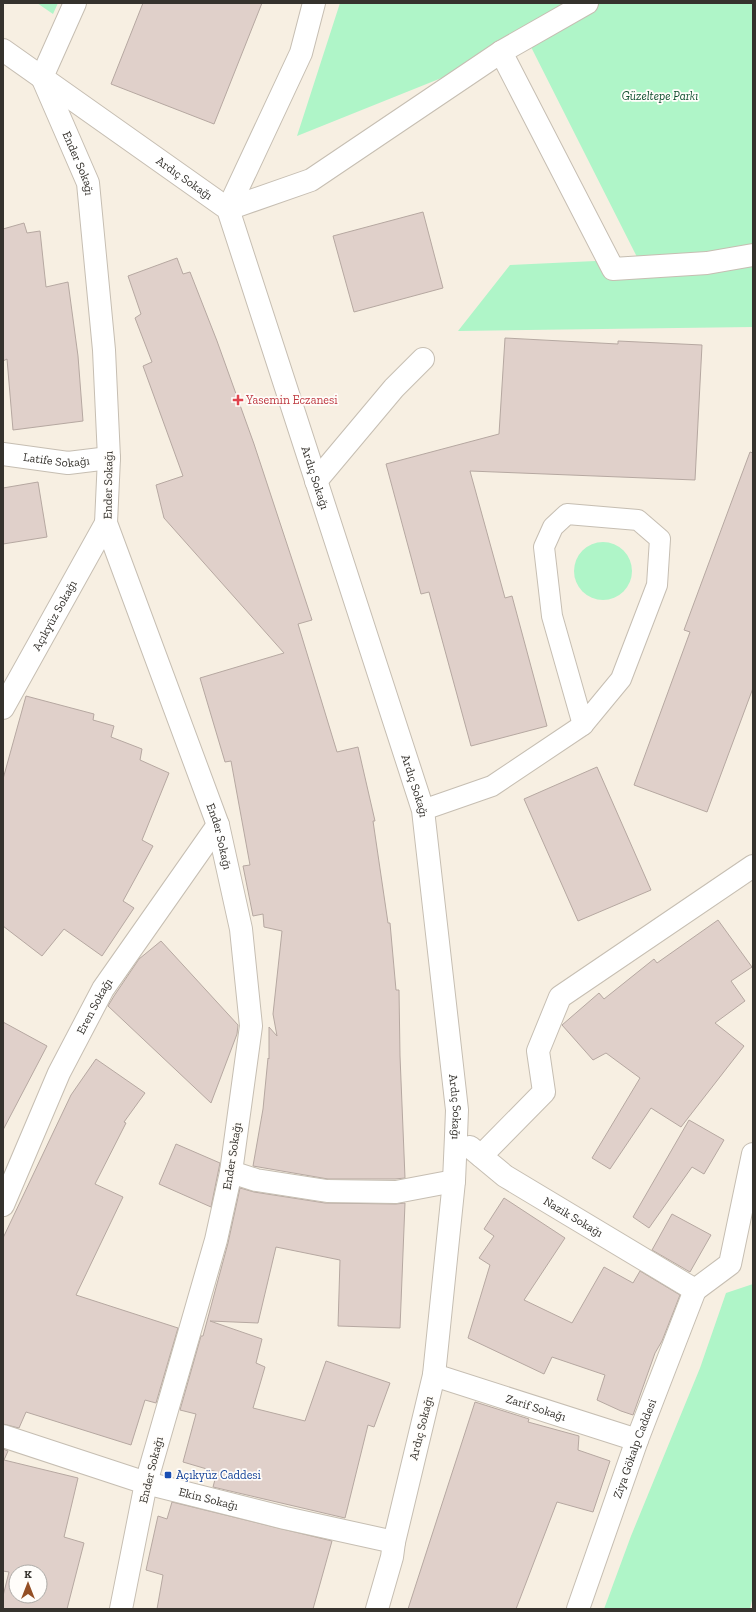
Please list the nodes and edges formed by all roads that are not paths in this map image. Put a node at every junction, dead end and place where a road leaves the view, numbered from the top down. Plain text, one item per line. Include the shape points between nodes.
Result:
1 (74, 3) edge
2 (314, 3) edge
3 (587, 3) edge
4 (3, 50) edge
5 (501, 52) junction
6 (42, 77) junction
7 (228, 210) junction
8 (753, 255) edge
9 (423, 359) dead end
10 (3, 454) edge
11 (109, 458) junction
12 (316, 481) junction
13 (106, 523) junction
14 (3, 708) edge
15 (583, 724) junction
16 (422, 810) junction
17 (218, 825) junction
18 (753, 866) edge
19 (456, 1136) junction
20 (753, 1154) edge
21 (481, 1156) junction
22 (231, 1172) junction
23 (454, 1181) junction
24 (3, 1205) edge
25 (695, 1290) junction
26 (434, 1375) junction
27 (3, 1436) edge
28 (637, 1440) junction
29 (146, 1483) junction
30 (394, 1542) junction
31 (121, 1609) edge
32 (377, 1609) edge
33 (578, 1609) edge

1 - 6 street
2 - 7 street via 301,53
3 - 5 street
4 - 6 street, Ardıç Sokağı
5 - 7 street via 311,180
5 - 8 street via 613,270 707,263
6 - 7 street, Ardıç Sokağı
6 - 11 street, Ender Sokağı via 88,182 104,350
7 - 12 street, Ardıç Sokağı
9 - 12 street via 394,388
10 - 11 street, Latife Sokağı via 68,463
11 - 13 street, Ender Sokağı
12 - 16 street, Ardıç Sokağı
13 - 14 street, Açıkyüz Sokağı
13 - 17 street, Ender Sokağı
15 - 15 lane via 621,679 656,585 660,539 638,520 567,514 553,527 544,547 552,616
15 - 16 lane via 492,786
16 - 19 street, Ardıç Sokağı via 457,1110
17 - 22 street, Ender Sokağı via 241,929 251,1026
17 - 24 street, Eren Sokağı via 103,989 59,1073
18 - 21 street via 560,997 538,1051 544,1092
19 - 21 street, Nazik Sokağı
19 - 23 street, Ardıç Sokağı
20 - 25 street via 730,1264
21 - 25 street, Nazik Sokağı via 505,1176
22 - 23 street via 256,1180 327,1191 396,1192
22 - 29 street, Ender Sokağı via 216,1240
23 - 26 street, Ardıç Sokağı
25 - 28 street, Ziya Gökalp Caddesi
26 - 28 street, Zarif Sokağı
26 - 30 street, Ardıç Sokağı
27 - 29 street, Ekin Sokağı
28 - 33 street, Ziya Gökalp Caddesi
29 - 30 street, Ekin Sokağı
29 - 31 street, Ender Sokağı
30 - 32 street, Ardıç Sokağı

